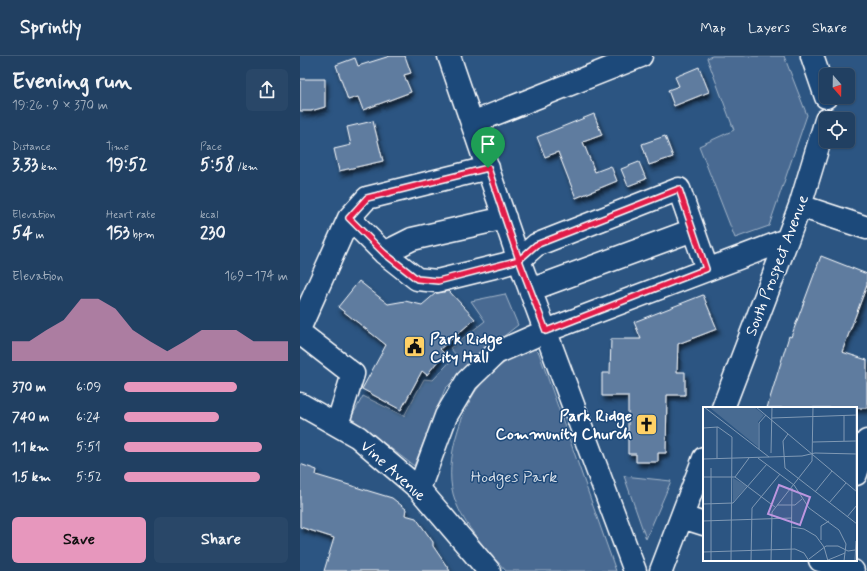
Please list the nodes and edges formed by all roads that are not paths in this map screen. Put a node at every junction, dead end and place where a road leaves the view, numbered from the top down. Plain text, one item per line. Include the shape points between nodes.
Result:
1 (449, 56) edge
2 (812, 56) edge
3 (635, 57) edge
4 (819, 76) edge
5 (472, 123) junction
6 (819, 143) edge
7 (488, 168) junction
8 (800, 206) junction
9 (349, 218) junction
10 (505, 218) junction
11 (867, 228) edge
12 (693, 230) junction
13 (786, 240) junction
14 (384, 253) junction
15 (519, 260) junction
16 (706, 269) junction
17 (530, 290) junction
18 (300, 327) edge
19 (546, 331) junction
20 (300, 333) edge
21 (300, 404) edge
22 (723, 407) edge
23 (337, 425) junction
24 (867, 441) edge
25 (703, 461) edge
26 (857, 471) edge
27 (419, 489) junction
28 (682, 517) junction
29 (703, 524) edge
30 (825, 561) edge
31 (489, 571) edge
32 (635, 571) edge
33 (660, 571) edge
34 (853, 571) edge

1 - 5 street
2 - 4 street, South Prospect Avenue
3 - 5 street
5 - 7 street
6 - 8 street, South Prospect Avenue
7 - 9 street via 367,198
7 - 10 street
8 - 11 street
8 - 13 street, South Prospect Avenue
9 - 14 street
9 - 18 street
10 - 14 street via 412,238
10 - 15 street
12 - 15 street via 679,189 536,245
12 - 16 street
12 - 17 street
13 - 16 street
13 - 22 street, South Prospect Avenue
14 - 15 street via 417,279 438,281
15 - 17 street
16 - 19 street
17 - 19 street
19 - 27 street via 496,353 467,381 446,416
19 - 32 street
20 - 23 street via 353,374
21 - 23 street, Vine Avenue
23 - 27 street, Vine Avenue via 358,437
24 - 26 street
25 - 28 street
27 - 31 street, Vine Avenue
28 - 29 street
28 - 33 street
30 - 34 street

